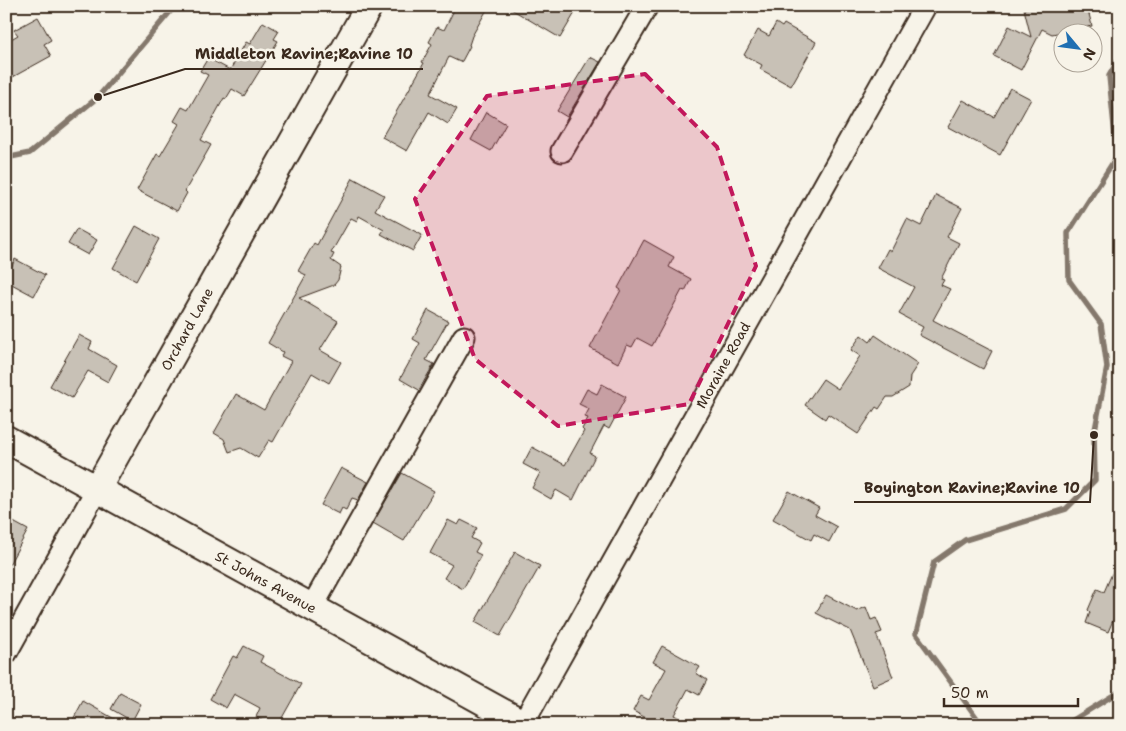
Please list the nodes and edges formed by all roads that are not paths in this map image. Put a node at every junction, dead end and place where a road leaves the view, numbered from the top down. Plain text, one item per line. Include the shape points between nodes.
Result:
1 (369, 6) edge
2 (647, 6) edge
3 (925, 6) edge
4 (562, 151) dead end
5 (464, 336) dead end
6 (6, 439) edge
7 (97, 489) junction
8 (312, 607) junction
9 (6, 653) edge
10 (523, 724) edge

1 - 7 street, Orchard Lane
2 - 4 street
3 - 10 street, Moraine Road
5 - 8 street
6 - 7 street, St Johns Avenue
7 - 8 street, St Johns Avenue
7 - 9 street, Orchard Lane
8 - 10 street, St Johns Avenue

